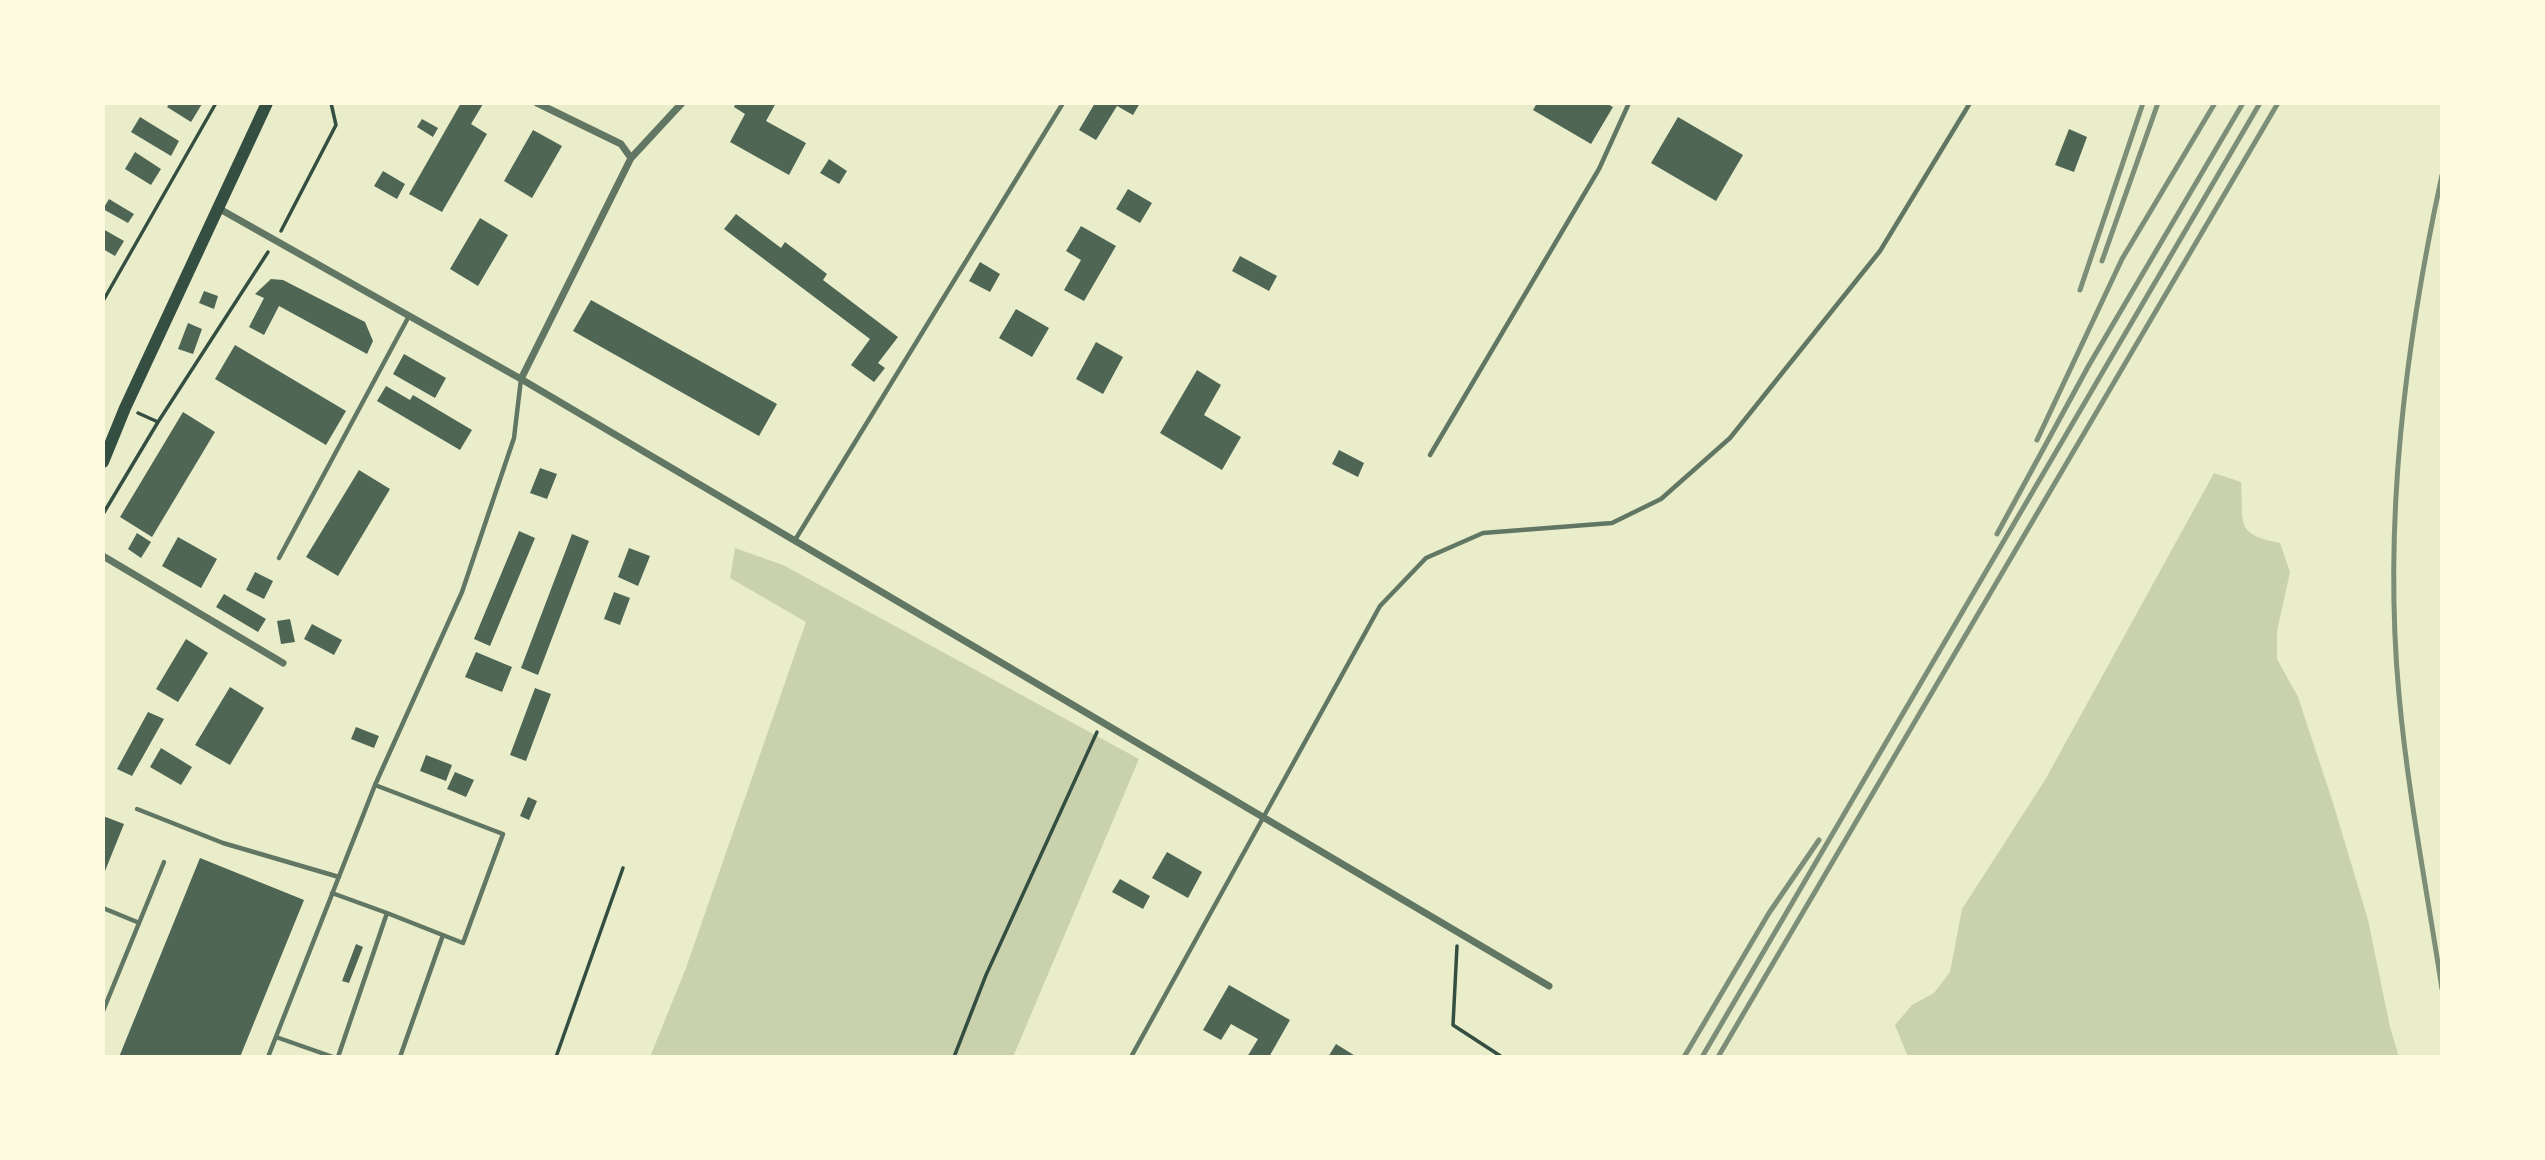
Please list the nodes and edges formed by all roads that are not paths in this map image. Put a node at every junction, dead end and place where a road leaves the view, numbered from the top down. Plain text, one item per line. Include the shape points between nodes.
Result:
1 (267, 103) edge
2 (537, 103) edge
3 (682, 103) edge
4 (1063, 103) edge
5 (1629, 103) edge
6 (1970, 103) edge
7 (631, 158) junction
8 (218, 208) junction
9 (408, 316) junction
10 (521, 379) junction
11 (1430, 455) dead end
12 (103, 462) edge
13 (795, 541) junction
14 (103, 556) edge
15 (279, 558) dead end
16 (282, 663) dead end
17 (375, 785) junction
18 (137, 808) dead end
19 (1263, 818) junction
20 (164, 862) dead end
21 (339, 877) junction
22 (332, 893) junction
23 (103, 908) edge
24 (387, 913) junction
25 (137, 922) junction
26 (443, 935) junction
27 (1549, 986) dead end
28 (103, 1011) edge
29 (276, 1037) junction
30 (268, 1057) edge
31 (335, 1057) edge
32 (400, 1057) edge
33 (1131, 1057) edge

1 - 8 main road
2 - 7 street via 621,144
3 - 7 street
4 - 13 lane
5 - 11 lane via 1599,169
6 - 19 lane via 1881,251 1730,438 1661,499 1612,523 1483,533 1426,558 1380,606
7 - 10 street
8 - 9 street
8 - 12 main road
9 - 10 street
9 - 15 lane
10 - 13 street
10 - 17 lane via 514,438 462,592
13 - 19 street
14 - 16 street
17 - 21 lane
17 - 26 lane via 503,834 463,943
18 - 21 lane via 223,843
19 - 27 street
19 - 33 lane
20 - 25 lane
21 - 22 lane
22 - 24 lane
22 - 29 lane
23 - 25 lane
24 - 26 lane
24 - 31 lane
25 - 28 lane
26 - 32 lane
29 - 30 lane
29 - 31 lane

